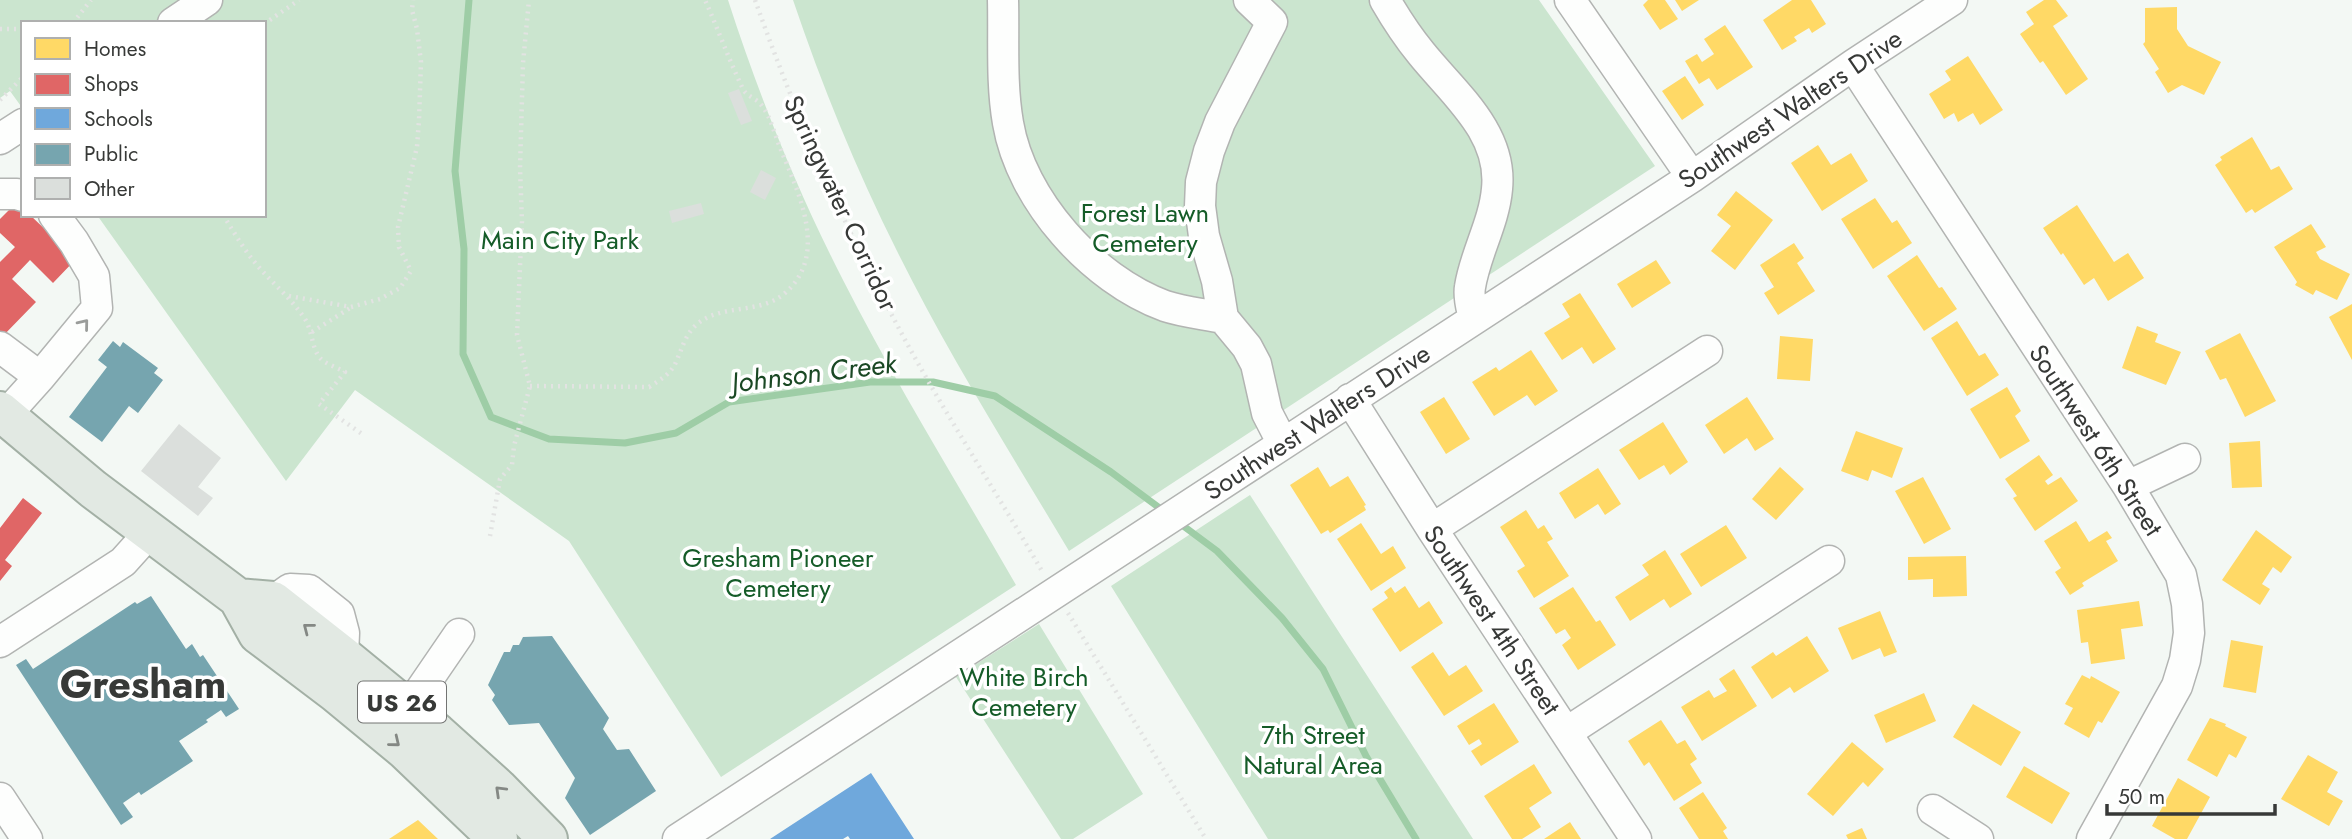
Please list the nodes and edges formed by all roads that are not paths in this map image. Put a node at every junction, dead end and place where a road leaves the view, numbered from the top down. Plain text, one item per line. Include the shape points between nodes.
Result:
1 (207, 0) edge
2 (1003, 0) edge
3 (1249, 0) edge
4 (1385, 0) edge
5 (1570, 0) edge
6 (1952, 0) edge
7 (1277, 11) edge
8 (176, 21) edge
9 (1853, 65) junction
10 (21, 125) edge
11 (0, 139) edge
12 (1692, 177) junction
13 (0, 194) edge
14 (21, 196) edge
15 (55, 217) edge
16 (1223, 318) junction
17 (1474, 319) junction
18 (0, 347) edge
19 (1707, 351) dead end
20 (40, 377) junction
21 (1350, 399) junction
22 (3, 414) edge
23 (1283, 444) junction
24 (2185, 459) dead end
25 (2128, 486) junction
26 (1432, 529) junction
27 (150, 532) junction
28 (1829, 561) dead end
29 (255, 600) junction
30 (459, 634) dead end
31 (0, 642) edge
32 (409, 707) junction
33 (1567, 732) junction
34 (0, 798) edge
35 (1933, 810) dead end
36 (27, 839) edge
37 (498, 839) edge
38 (548, 839) edge
39 (678, 839) edge
40 (1636, 839) edge
41 (1978, 839) edge
42 (2092, 839) edge

1 - 8 street
2 - 16 street via 1008,124 1018,160 1036,196 1087,257 1125,285 1165,305
3 - 7 street
4 - 17 street via 1403,30 1486,134 1494,157 1497,190 1470,288
5 - 12 street
6 - 9 street, Southwest Walters Drive
7 - 16 street via 1220,122 1201,182 1204,236
9 - 12 street, Southwest Walters Drive
9 - 25 street, Southwest 6th Street
10 - 11 street
12 - 17 street, Southwest Walters Drive
13 - 14 street
20 -> 15 street via 97,308 94,276
16 - 23 street via 1256,364 1267,413
17 - 21 street, Southwest Walters Drive
18 - 20 street
19 - 26 street
20 - 22 street
21 - 23 street, Southwest Walters Drive
21 - 26 street, Southwest 4th Street
22 - 27 main road, US 26
23 - 39 street, Southwest Walters Drive
24 - 25 street
25 - 42 street, Southwest 6th Street via 2181,575 2189,633 2177,686
26 - 33 street, Southwest 4th Street
27 - 29 main road, US 26
27 - 31 street via 122,562
28 - 33 street
32 -> 29 main road, US 26 via 343,656
29 -> 37 main road, US 26 via 258,634 405,750
30 - 32 street
38 -> 32 main road, US 26
33 - 40 street, Southwest 4th Street
34 - 36 street
35 - 41 street

